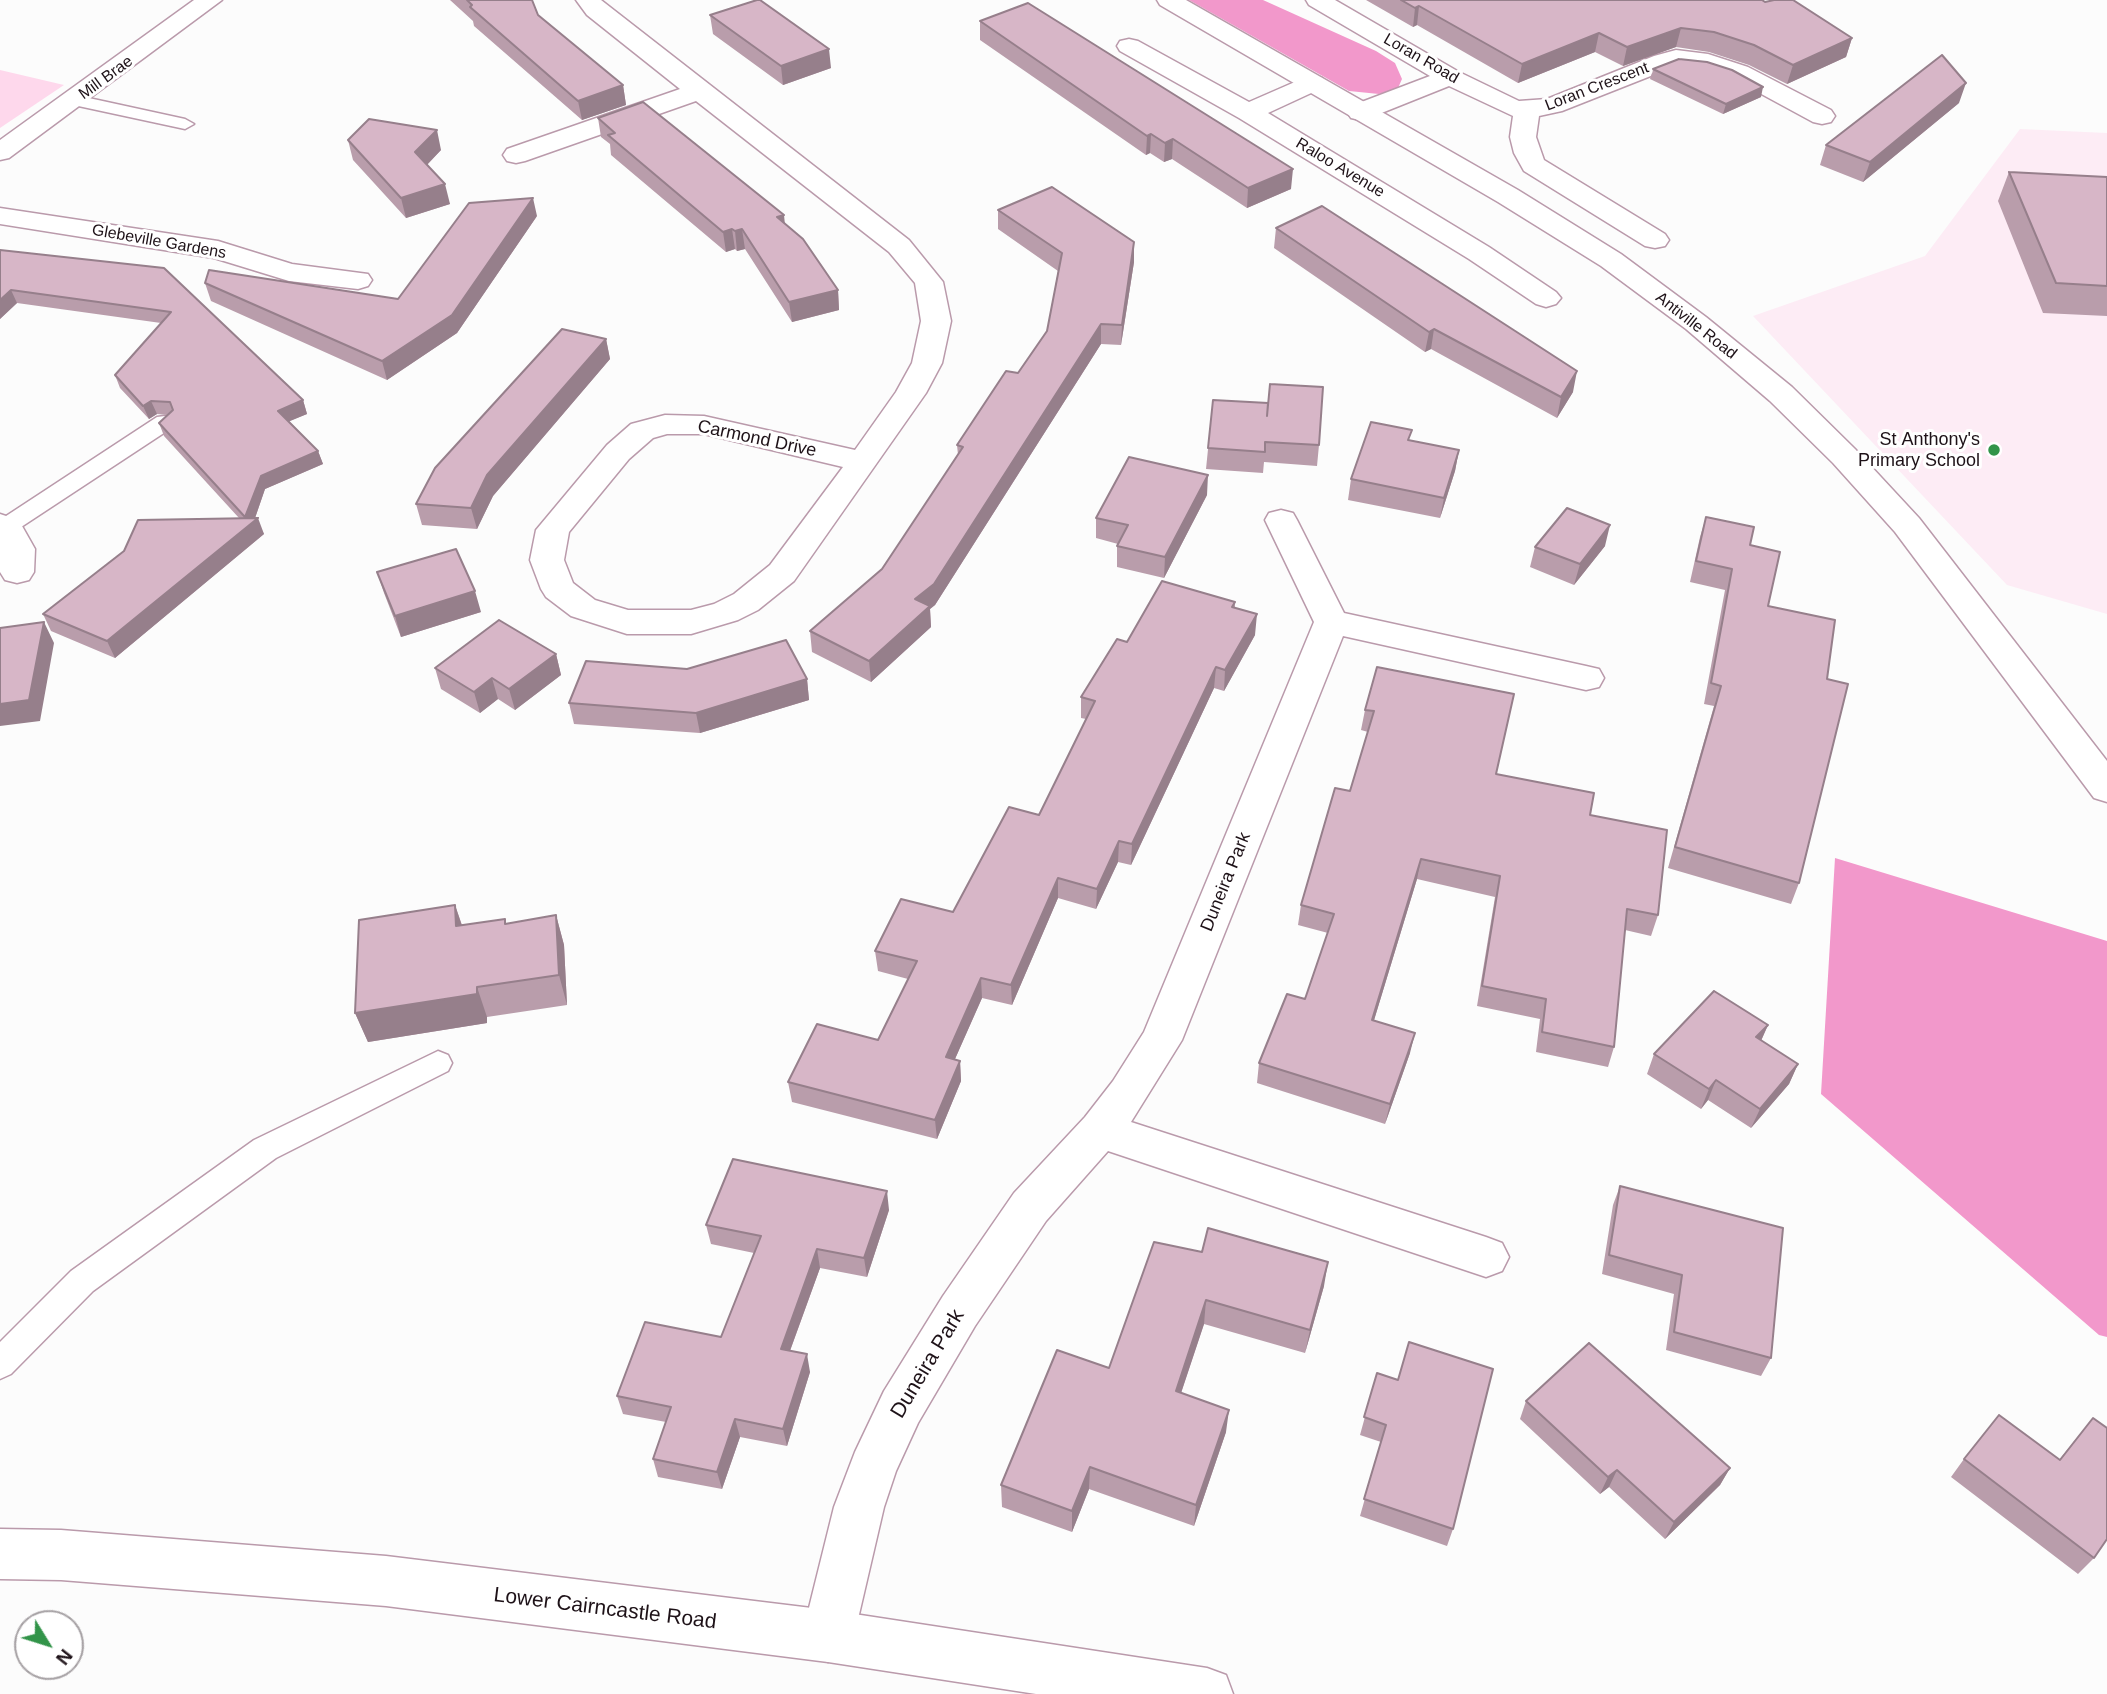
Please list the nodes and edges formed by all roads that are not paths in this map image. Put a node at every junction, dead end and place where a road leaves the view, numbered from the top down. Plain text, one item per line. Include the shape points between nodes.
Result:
1 (210, 0) edge
2 (589, 0) edge
3 (1169, 0) edge
4 (1321, 0) edge
5 (1129, 46) dead end
6 (1450, 77) junction
7 (1313, 83) junction
8 (699, 91) junction
9 (75, 100) junction
10 (1527, 110) junction
11 (1248, 112) junction
12 (1360, 112) junction
13 (1822, 116) dead end
14 (186, 124) dead end
15 (0, 152) edge
16 (516, 155) dead end
17 (0, 216) edge
18 (1655, 240) dead end
19 (358, 280) dead end
20 (1546, 298) dead end
21 (165, 422) edge
22 (863, 462) junction
23 (1280, 520) dead end
24 (2, 526) edge
25 (18, 572) dead end
26 (1331, 622) junction
27 (1586, 678) dead end
28 (2107, 788) edge
29 (438, 1063) dead end
30 (1100, 1130) junction
31 (1486, 1257) dead end
32 (0, 1363) edge
33 (0, 1554) edge
34 (828, 1636) junction
35 (1207, 1694) edge

1 - 9 street, Mill Brae
2 - 8 street, Carmond Drive
3 - 7 street, Antiville Road
4 - 6 street, Loran Road
5 - 11 street, Raloo Avenue
6 - 10 street, Loran Road via 1499,103
6 - 12 street
7 - 11 street
7 - 12 street, Antiville Road
8 - 16 street
8 - 22 street, Carmond Drive via 900,246 929,282 936,321 927,363
9 - 14 lane
9 - 15 street, Mill Brae
10 - 13 street, Loran Crescent via 1559,104 1666,60 1696,60 1732,69
10 - 18 street via 1523,137 1534,165
11 - 20 street, Raloo Avenue
12 - 28 street, Antiville Road via 1611,260 1781,394 1907,525
17 - 19 street, Glebeville Gardens via 218,250 289,272
21 - 24 lane
22 - 22 street, Carmond Drive via 782,573 747,602 726,612 691,622 627,622 583,608 558,589 547,560 553,530 618,452 642,431 665,424 704,425
23 - 26 street
24 - 25 street via 18,549
26 - 27 street
26 - 30 street, Duneira Park via 1161,1040
29 - 32 lane via 265,1149 82,1281
30 - 31 street
30 - 34 street, Duneira Park via 1030,1207 901,1407 859,1507
33 - 34 street, Lower Cairncastle Road via 386,1581
34 - 35 street, Lower Cairncastle Road

